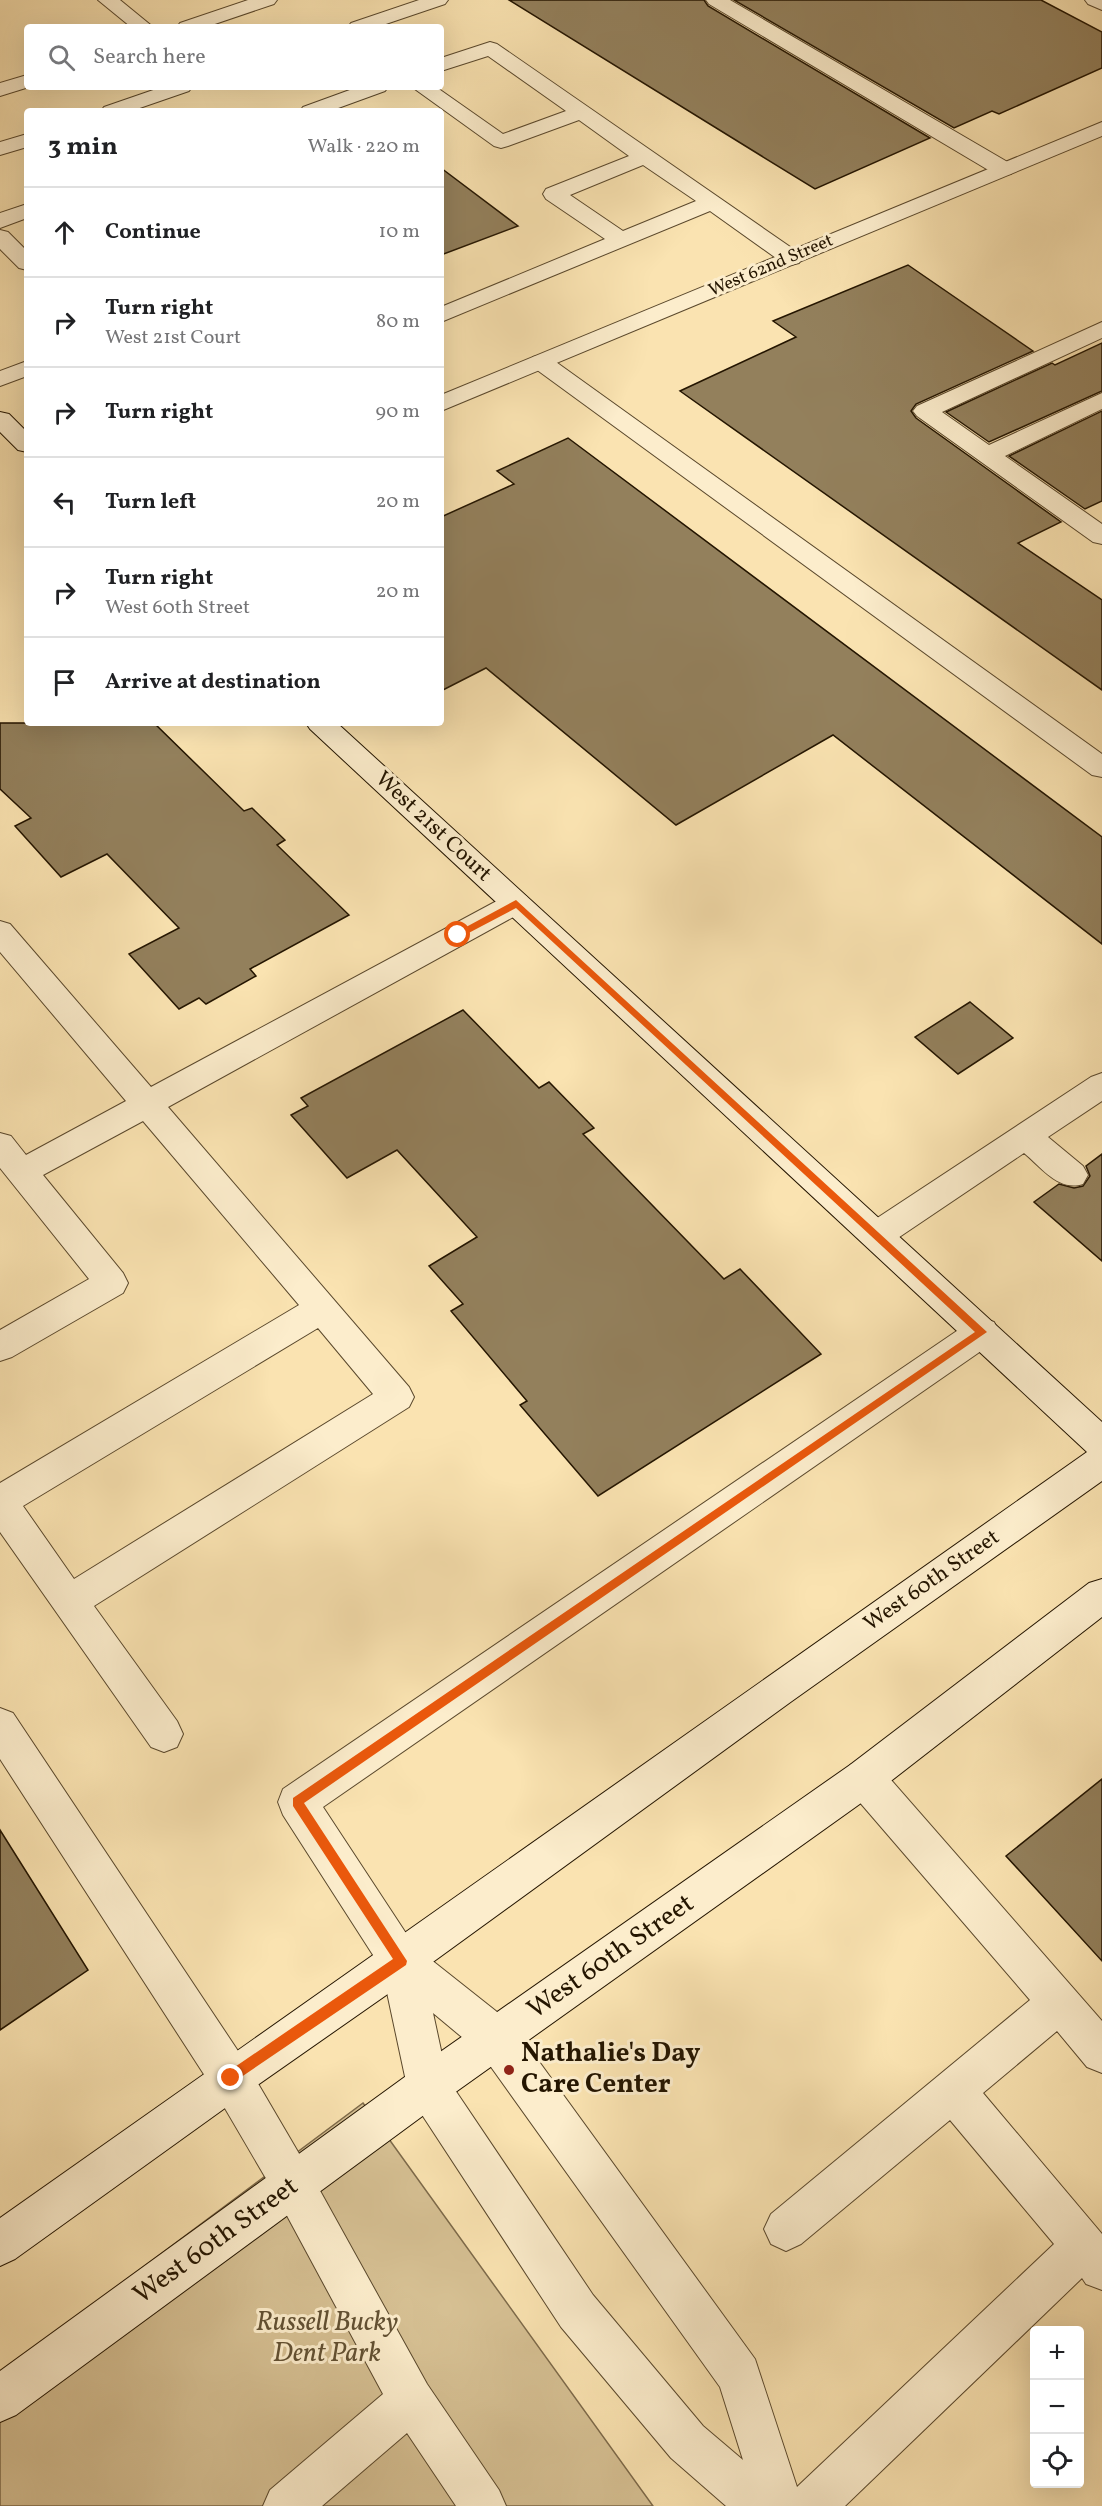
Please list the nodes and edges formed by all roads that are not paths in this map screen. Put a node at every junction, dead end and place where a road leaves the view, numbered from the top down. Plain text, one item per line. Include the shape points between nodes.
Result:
1 (108, 0) edge
2 (267, 0) edge
3 (438, 0) edge
4 (716, 0) edge
5 (1095, 0) edge
6 (1102, 4) edge
7 (139, 24) edge
8 (196, 24) edge
9 (367, 24) edge
10 (444, 64) edge
11 (24, 82) edge
12 (0, 90) edge
13 (173, 90) edge
14 (370, 90) edge
15 (426, 90) edge
16 (120, 108) edge
17 (318, 108) edge
18 (582, 112) junction
19 (1102, 128) edge
20 (24, 141) edge
21 (0, 149) edge
22 (645, 157) junction
23 (1003, 170) junction
24 (712, 202) junction
25 (24, 212) edge
26 (0, 221) edge
27 (0, 237) edge
28 (621, 240) junction
29 (791, 258) junction
30 (24, 260) edge
31 (444, 314) edge
32 (1102, 329) edge
33 (541, 362) junction
34 (24, 369) edge
35 (0, 379) edge
36 (1102, 400) edge
37 (444, 403) edge
38 (1, 420) edge
39 (24, 442) edge
40 (988, 455) junction
41 (1099, 530) edge
42 (323, 726) edge
43 (1102, 768) edge
44 (516, 903) junction
45 (0, 932) edge
46 (1102, 1084) edge
47 (146, 1104) junction
48 (1025, 1136) junction
49 (0, 1145) edge
50 (22, 1172) junction
51 (1072, 1175) dead end
52 (877, 1235) junction
53 (321, 1308) junction
54 (982, 1332) junction
55 (0, 1347) edge
56 (1102, 1444) edge
57 (1102, 1461) edge
58 (0, 1502) edge
59 (1102, 1595) edge
60 (69, 1602) junction
61 (0, 1726) edge
62 (164, 1734) dead end
63 (864, 1778) junction
64 (401, 1961) junction
65 (1058, 2004) junction
66 (496, 2038) junction
67 (1102, 2052) edge
68 (231, 2078) junction
69 (428, 2086) junction
70 (953, 2091) junction
71 (293, 2184) junction
72 (786, 2229) dead end
73 (0, 2244) edge
74 (1093, 2257) edge
75 (0, 2399) edge
76 (411, 2400) junction
77 (286, 2506) edge
78 (483, 2506) edge
79 (761, 2506) edge
80 (780, 2506) edge
81 (810, 2506) edge

1 - 7 street
2 - 8 street
3 - 9 street
4 - 23 street
5 - 6 street
10 - 18 street via 490,48
11 - 12 street
13 - 16 street
14 - 17 street
15 - 18 street via 501,142
18 - 22 street
19 - 23 street, West 62nd Street
20 - 21 street
22 - 24 street
22 - 28 street via 554,194
23 - 29 street, West 62nd Street
24 - 28 street
24 - 29 street
25 - 26 street
27 - 30 street
28 - 31 street
29 - 33 street, West 62nd Street
32 - 40 street via 925,411
33 - 37 street, West 62nd Street
33 - 43 street
34 - 35 street
36 - 40 street
38 - 39 street
40 - 41 street
42 - 44 street, West 21st Court
44 - 47 street
44 - 52 street, West 21st Court
45 - 47 street
46 - 48 street
47 - 50 street
47 - 53 street
48 - 51 street
48 - 52 street
49 - 50 street
50 - 55 street via 111,1283
52 - 54 street, West 21st Court
53 - 58 street
53 - 60 street via 397,1397
54 - 56 street, West 21st Court
54 - 64 street via 297,1802
57 - 64 street, West 60th Street
58 - 60 street
59 - 63 street, West 60th Street
60 - 62 street
61 - 68 street
63 - 65 street
63 - 66 street, West 60th Street
64 - 66 street
64 - 68 street, West 60th Street
64 - 69 street
65 - 67 street
65 - 70 street
66 - 69 street, West 60th Street
66 - 80 street via 739,2375
68 - 71 street
68 - 73 street, West 60th Street
69 - 71 street, West 60th Street
69 - 79 street via 577,2311 687,2442
70 - 72 street
70 - 74 street
71 - 75 street, West 60th Street
71 - 76 street
74 - 81 street
76 - 77 street
76 - 78 street

